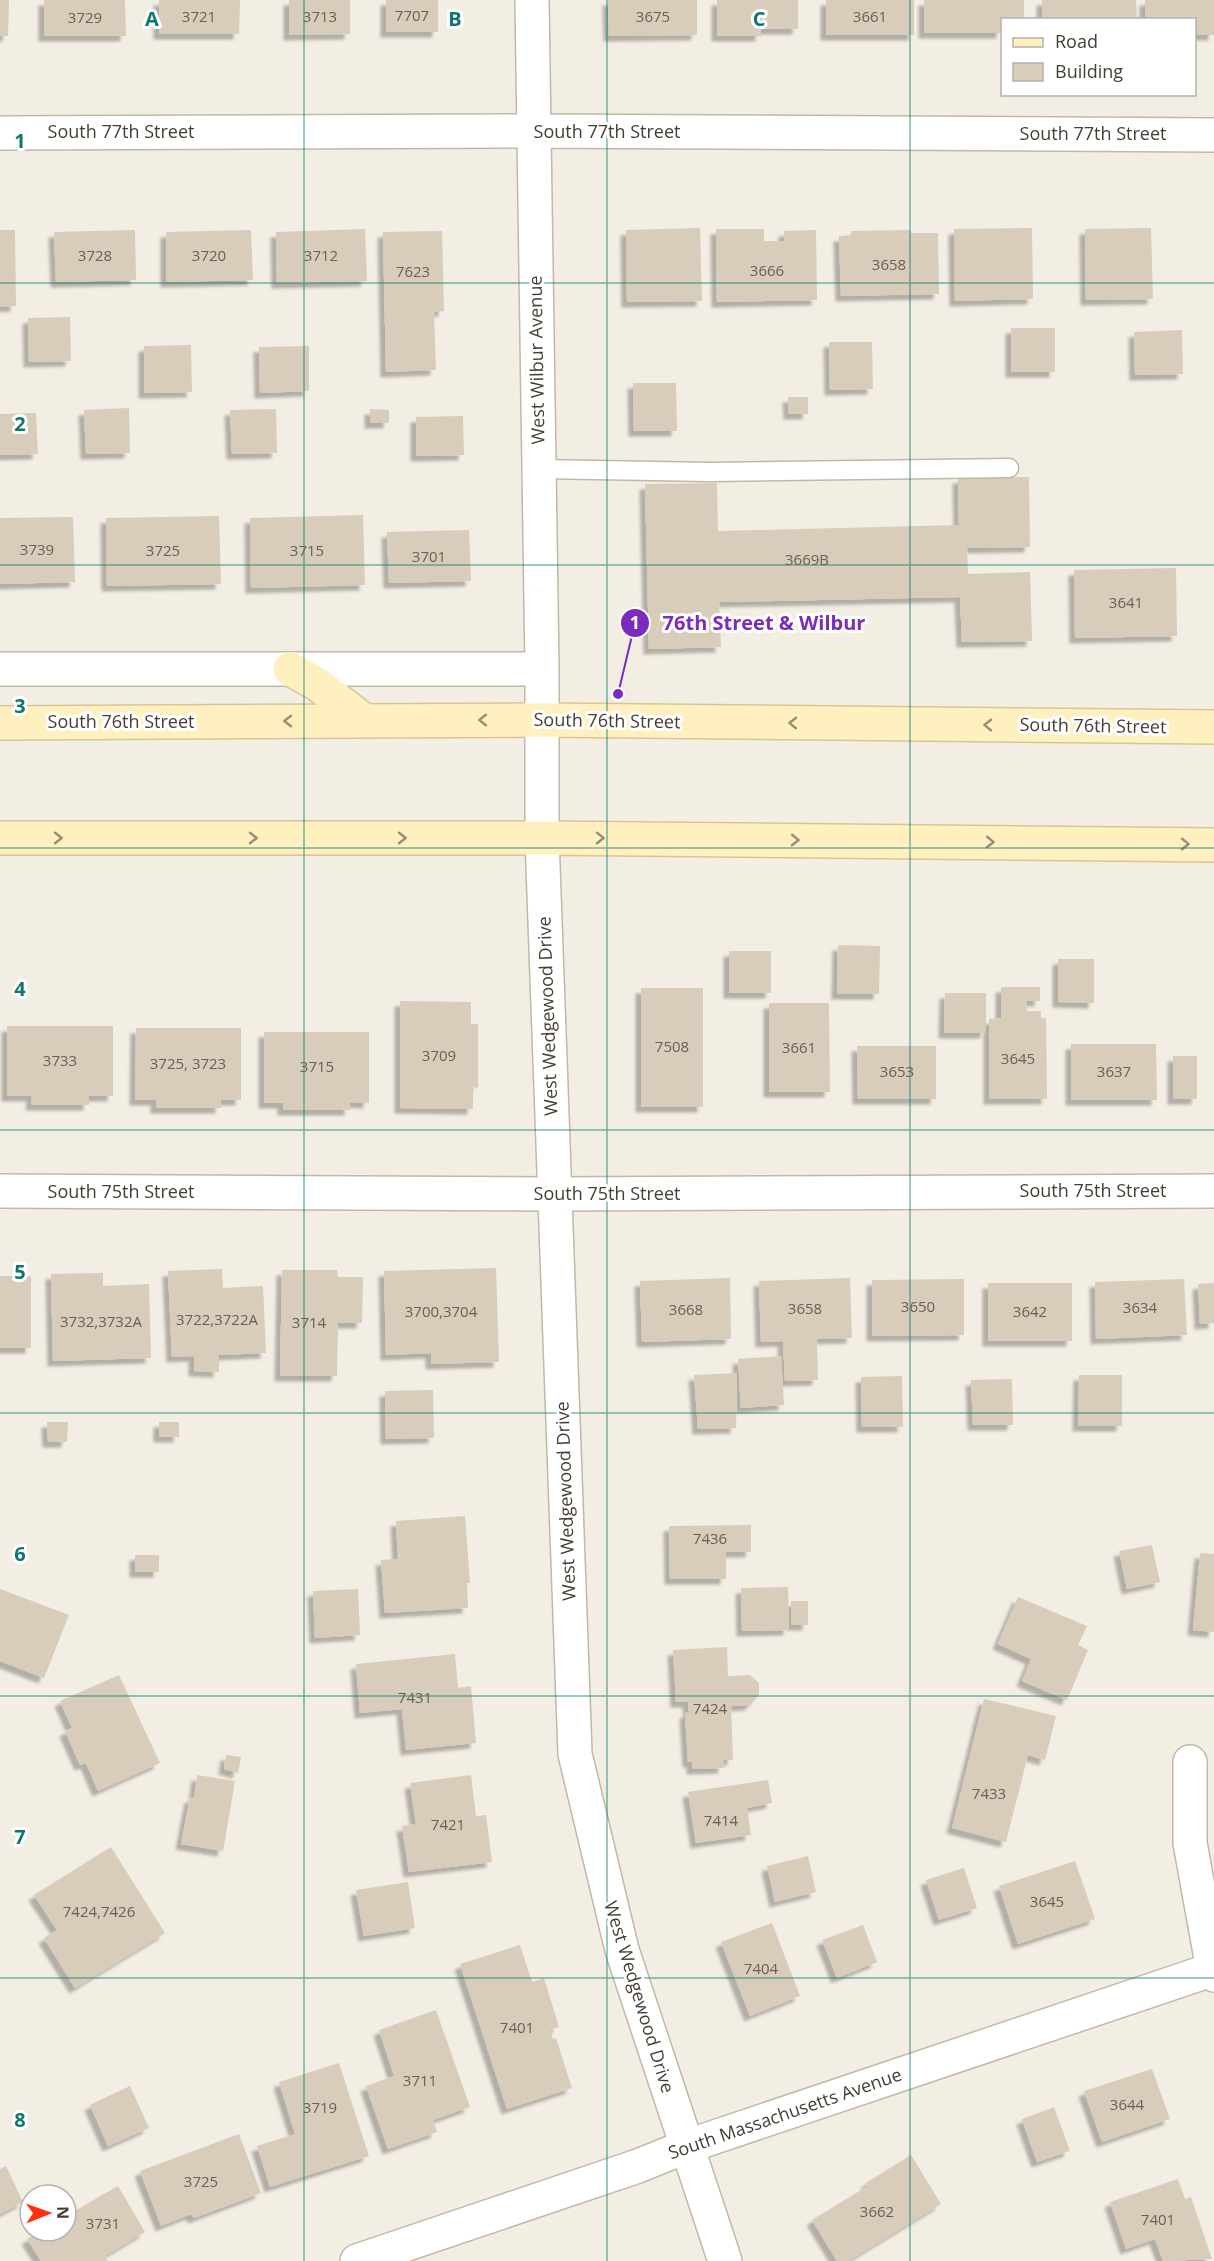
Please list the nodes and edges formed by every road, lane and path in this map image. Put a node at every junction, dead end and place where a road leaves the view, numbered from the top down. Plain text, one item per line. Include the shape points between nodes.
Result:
1 (532, 0) edge
2 (535, 131) junction
3 (0, 133) edge
4 (1214, 135) edge
5 (1009, 468) dead end
6 (539, 469) junction
7 (0, 669) edge
8 (290, 669) junction
9 (542, 669) junction
10 (542, 720) junction
11 (365, 721) junction
12 (0, 723) edge
13 (1214, 727) edge
14 (0, 838) edge
15 (542, 838) junction
16 (1214, 845) edge
17 (0, 1191) edge
18 (1214, 1191) edge
19 (554, 1194) junction
20 (1190, 1762) dead end
21 (1213, 1971) edge
22 (685, 2147) junction
23 (357, 2261) edge
24 (725, 2261) edge

1 - 2 street, West Wilbur Avenue
2 - 3 street, South 77th Street
2 - 4 street, South 77th Street
2 - 6 street, West Wilbur Avenue
5 - 6 lane via 710,472
6 - 9 street, West Wilbur Avenue
7 - 8 street
8 - 9 street
8 - 11 main road
9 - 10 street, West Wilbur Avenue
10 -> 11 main road, South 76th Street
13 -> 10 main road, South 76th Street
10 - 15 street, West Wedgewood Drive
11 -> 12 main road, South 76th Street
14 -> 15 main road
15 -> 16 main road
15 - 19 street, West Wedgewood Drive
17 - 19 street, South 75th Street
18 - 19 street, South 75th Street
19 - 22 street, West Wedgewood Drive via 575,1754 622,1950
20 - 21 street via 1190,1843
21 - 22 street, South Massachusetts Avenue
22 - 23 street, South Massachusetts Avenue
22 - 24 street, West Wedgewood Drive

